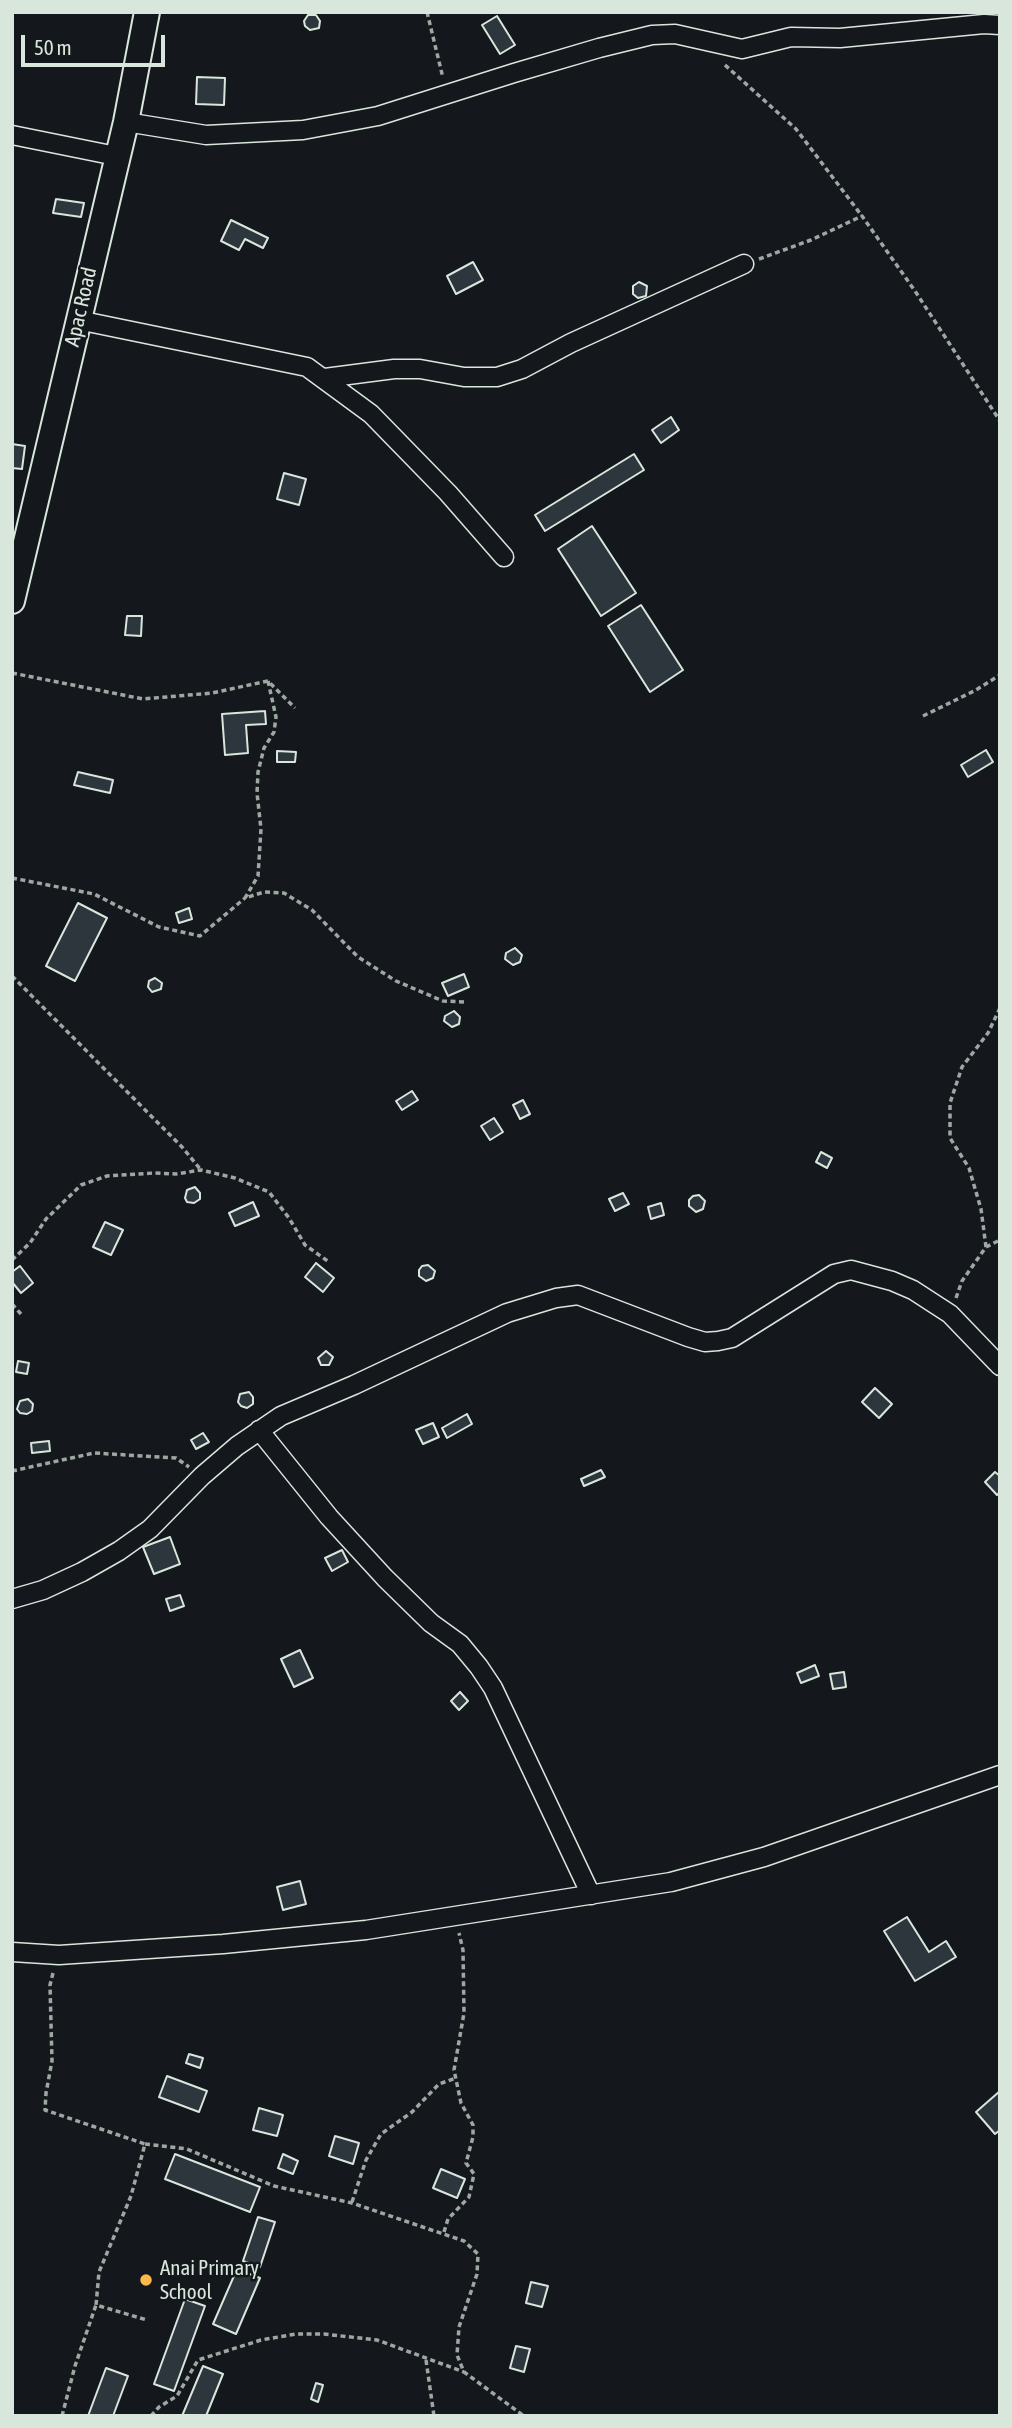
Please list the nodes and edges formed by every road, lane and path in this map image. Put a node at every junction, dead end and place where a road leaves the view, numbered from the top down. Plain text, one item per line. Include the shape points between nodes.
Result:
1 (147, 12) edge
2 (427, 12) edge
3 (993, 20) edge
4 (723, 64) dead end
5 (447, 95) junction
6 (126, 121) junction
7 (12, 135) edge
8 (116, 156) junction
9 (862, 216) junction
10 (744, 264) joint
11 (78, 320) junction
12 (325, 377) junction
13 (1000, 421) edge
14 (504, 557) dead end
15 (12, 601) edge
16 (12, 673) edge
17 (1000, 675) edge
18 (268, 681) junction
19 (295, 708) dead end
20 (923, 716) dead end
21 (12, 878) edge
22 (245, 898) junction
23 (12, 976) edge
24 (466, 1002) dead end
25 (1000, 1008) edge
26 (201, 1170) junction
27 (1000, 1240) edge
28 (986, 1247) junction
29 (12, 1260) edge
30 (330, 1262) dead end
31 (12, 1304) edge
32 (21, 1314) dead end
33 (950, 1314) junction
34 (1000, 1366) edge
35 (259, 1430) junction
36 (12, 1471) edge
37 (202, 1476) junction
38 (12, 1599) edge
39 (1000, 1776) edge
40 (591, 1895) junction
41 (456, 1917) junction
42 (12, 1952) edge
43 (59, 1955) junction
44 (456, 2078) junction
45 (145, 2144) junction
46 (352, 2203) junction
47 (444, 2233) junction
48 (96, 2305) junction
49 (147, 2320) dead end
50 (426, 2360) junction
51 (464, 2372) junction
52 (62, 2416) edge
53 (151, 2416) edge
54 (435, 2416) edge
55 (523, 2416) edge

1 - 6 main road, Apac Road
2 - 5 path
3 - 5 street via 840,38 791,37 742,49 675,34 652,36 587,51
4 - 9 path via 796,129
5 - 6 street via 378,116 303,130 205,135
6 - 8 main road, Apac Road
7 - 8 street
8 - 11 main road, Apac Road
9 - 10 path
9 - 13 path
10 - 12 street via 498,377 394,369
11 - 12 street via 307,367
11 - 15 main road, Apac Road
12 - 14 street via 371,414
16 - 18 path via 143,699 212,693
17 - 20 path
18 - 19 path
18 - 22 path via 276,717 258,772 258,876
21 - 22 path via 94,894 159,927 200,936
22 - 24 path via 264,892 284,893 312,910 358,957 396,981 443,1001
23 - 26 path
25 - 28 path via 962,1067 950,1103 950,1138 969,1168
26 - 29 path via 107,1176 81,1185
26 - 30 path via 269,1192 305,1245
27 - 28 path
28 - 33 path via 962,1281
31 - 32 path
33 - 34 street
33 - 35 street via 913,1290 852,1270 834,1275 732,1338 718,1341 688,1337 578,1295 556,1298 507,1313
35 - 37 street
35 - 40 street via 385,1578 475,1661
36 - 37 path via 94,1452 176,1458
37 - 38 street via 150,1529 119,1550 43,1590
39 - 40 street via 764,1857 671,1882
40 - 41 street
41 - 43 street via 223,1944
41 - 44 path via 463,1950 464,2013
42 - 43 street
43 - 45 path via 50,1984 52,2061 45,2110
44 - 46 path via 439,2084 412,2112 381,2134 366,2160
44 - 47 path via 461,2103 473,2125 466,2163 474,2174 469,2197 448,2219
45 - 46 path via 187,2149 274,2186
45 - 48 path via 131,2196 99,2272
46 - 47 path
47 - 51 path via 464,2241 478,2254 477,2274 459,2327 457,2355
48 - 49 path
48 - 52 path
50 - 51 path
50 - 53 path via 377,2340 337,2335 296,2334 261,2340 198,2360 177,2396
50 - 54 path
51 - 55 path

